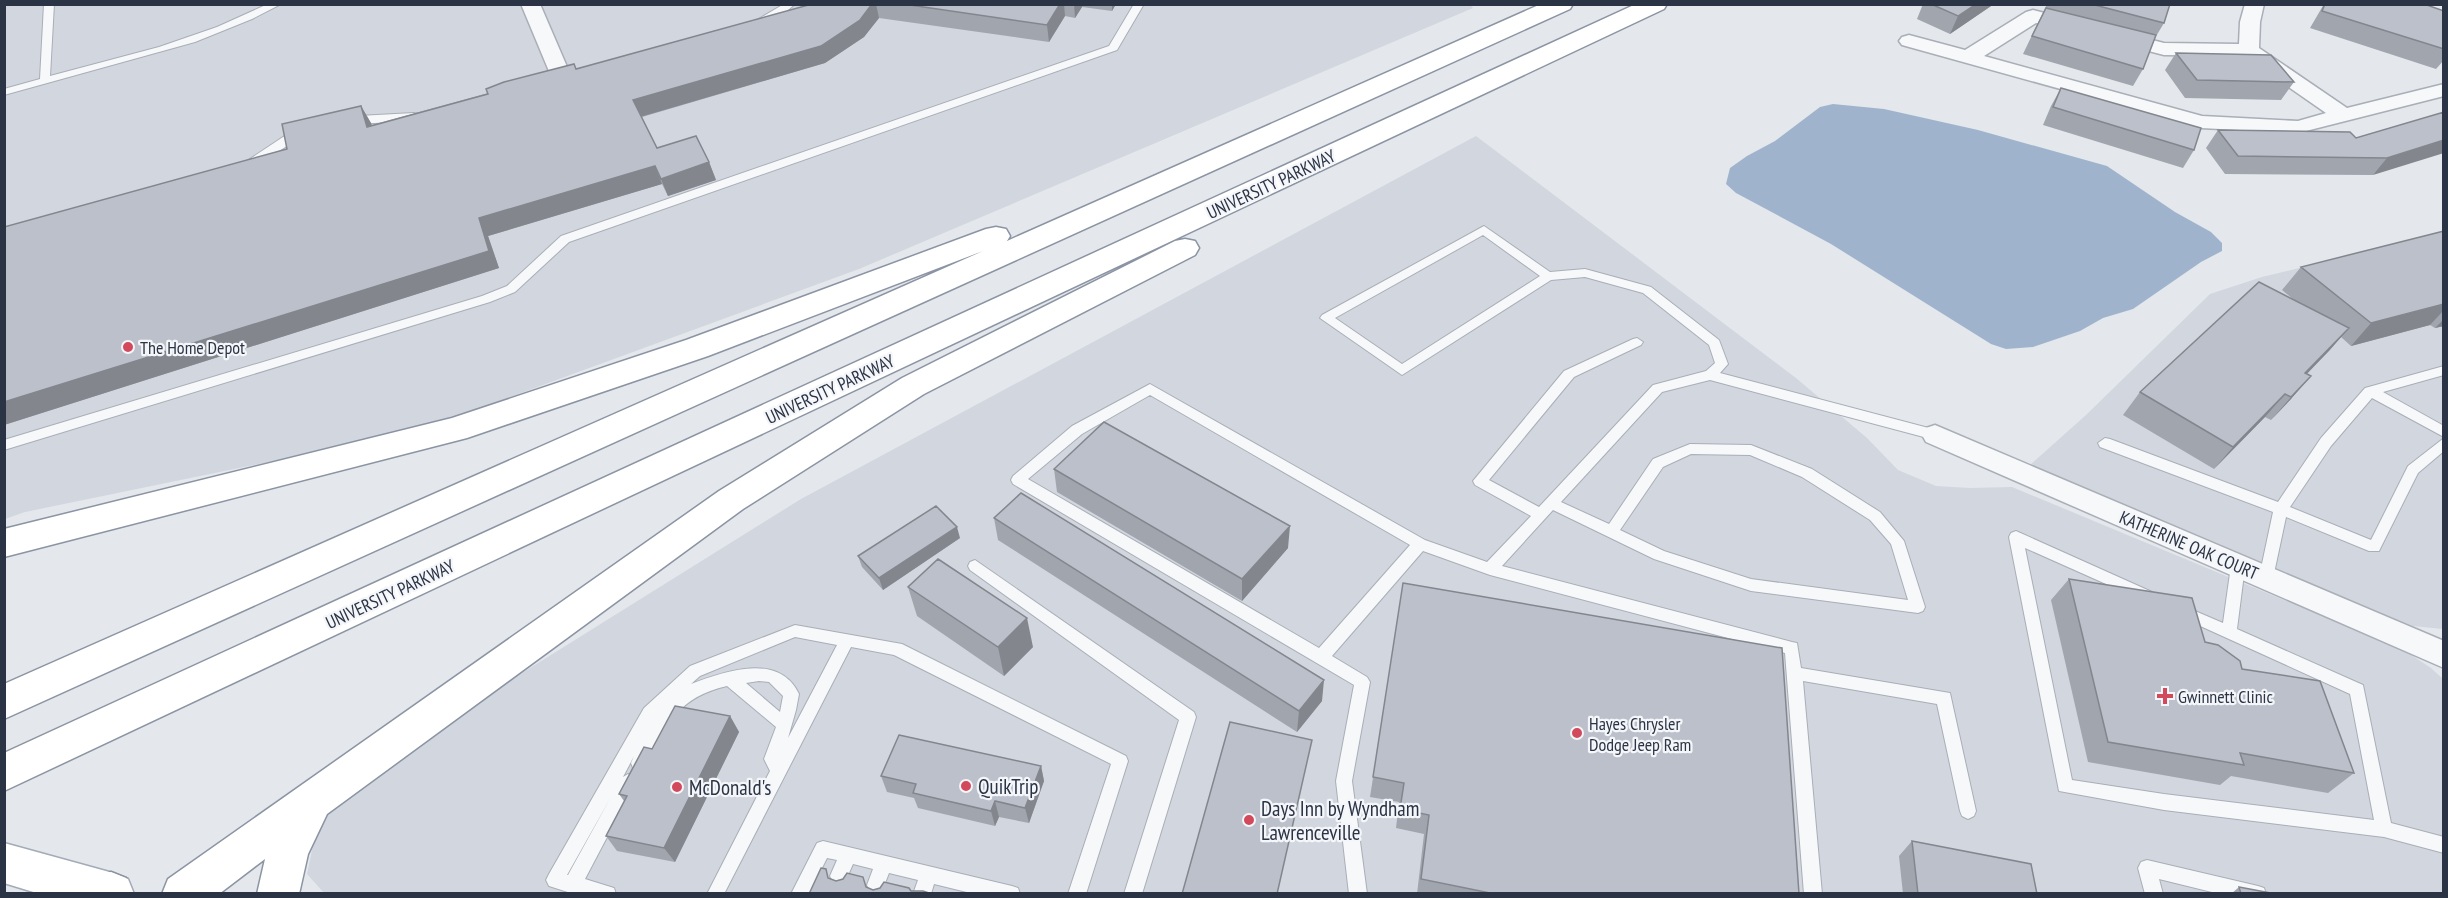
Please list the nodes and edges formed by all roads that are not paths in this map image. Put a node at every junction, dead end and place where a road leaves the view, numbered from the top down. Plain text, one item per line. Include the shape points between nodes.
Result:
1 (49, 4) edge
2 (276, 4) edge
3 (530, 4) edge
4 (791, 4) edge
5 (1139, 4) edge
6 (1562, 4) edge
7 (1656, 4) edge
8 (2255, 4) edge
9 (752, 22) edge
10 (1909, 41) dead end
11 (2249, 50) junction
12 (1968, 57) junction
13 (561, 76) edge
14 (45, 81) junction
15 (2444, 90) edge
16 (4, 92) edge
17 (427, 112) edge
18 (1426, 112) junction
19 (2344, 117) junction
20 (336, 125) edge
21 (309, 132) edge
22 (1213, 161) junction
23 (245, 163) edge
24 (1548, 276) junction
25 (1637, 342) dead end
26 (2444, 370) edge
27 (1710, 375) junction
28 (2370, 391) junction
29 (2444, 432) edge
30 (1935, 435) joint
31 (2444, 442) edge
32 (2105, 443) dead end
33 (4, 445) edge
34 (1546, 508) junction
35 (2281, 509) junction
36 (1611, 532) junction
37 (4, 543) edge
38 (1420, 544) junction
39 (975, 566) dead end
40 (2238, 566) junction
41 (1490, 569) junction
42 (2266, 578) junction
43 (2229, 632) junction
44 (847, 640) junction
45 (2444, 655) edge
46 (1321, 657) junction
47 (1793, 673) junction
48 (731, 680) junction
49 (4, 702) edge
50 (783, 724) junction
51 (779, 771) junction
52 (4, 773) edge
53 (316, 797) junction
54 (1968, 811) dead end
55 (2384, 830) junction
56 (2444, 845) edge
57 (848, 855) junction
58 (4, 863) edge
59 (884, 864) junction
60 (929, 874) junction
61 (839, 876) dead end
62 (573, 884) junction
63 (876, 885) dead end
64 (975, 889) edge
65 (112, 893) edge
66 (1010, 893) edge
67 (183, 894) edge
68 (279, 894) edge
69 (608, 894) edge
70 (716, 894) edge
71 (799, 894) edge
72 (922, 894) edge
73 (1077, 894) edge
74 (1133, 894) edge
75 (1358, 894) edge
76 (1813, 894) edge
77 (2154, 894) edge
78 (2258, 894) edge

1 - 14 lane
2 - 14 lane via 179,46
3 - 13 street
4 - 9 lane via 778,14
5 - 33 lane via 1113,48 565,239 511,289 486,299
6 - 22 main road
7 - 18 main road, UNIVERSITY PARKWAY
8 - 11 street
10 - 12 street
11 - 12 street via 2164,49 2033,16
11 - 19 street
12 - 19 street via 2201,122 2298,126
14 - 16 lane
15 - 19 street
17 - 20 lane
18 - 52 main road, UNIVERSITY PARKWAY
18 - 53 main road via 1380,147 1319,182 933,375 837,432 730,500
21 - 23 lane via 290,136 260,159
22 - 37 main road via 1100,198 697,348 529,406 421,438
22 - 49 main road
24 - 24 lane via 1402,370 1326,318 1484,230
24 - 27 lane via 1585,273 1647,290 1715,343 1722,364
25 - 34 lane via 1569,374 1480,481
26 - 28 lane
27 - 30 lane
27 - 34 lane via 1658,388
28 - 29 lane
28 - 35 lane via 2326,442
30 - 40 street, KATHERINE OAK COURT
31 - 35 lane via 2412,470 2374,547
32 - 35 lane
34 - 36 lane
34 - 41 lane
35 - 42 lane
36 - 36 lane via 1659,555 1751,585 1918,607 1897,541 1875,516 1808,473 1751,450 1690,449 1658,463
38 - 41 lane
38 - 46 lane
38 - 46 lane via 1150,389 1077,430 1018,480
39 - 74 lane via 1188,717
40 - 42 street, KATHERINE OAK COURT
40 - 43 lane
41 - 47 lane via 1791,648
42 - 45 street, KATHERINE OAK COURT
43 - 55 lane via 2358,690
43 - 55 lane via 2016,537 2065,786
44 - 51 lane
44 - 62 lane via 795,631 695,670 650,713 555,880
44 - 73 lane via 897,649 1120,761
46 - 75 lane via 1362,682 1344,781
47 - 54 lane via 1944,698
47 - 76 lane
48 - 50 lane
48 - 50 lane via 768,674 781,681 791,694 790,710
48 - 62 lane via 683,696 659,725
50 - 51 lane via 772,759
51 - 70 lane
53 - 67 main road
53 - 68 main road via 288,851
55 - 56 lane
57 - 59 lane
57 - 61 lane
57 - 71 lane via 823,849
58 - 65 main road
59 - 60 lane
59 - 63 lane
60 - 64 lane
60 - 72 lane
62 - 69 lane
64 - 66 lane
77 - 78 lane via 2147,868

